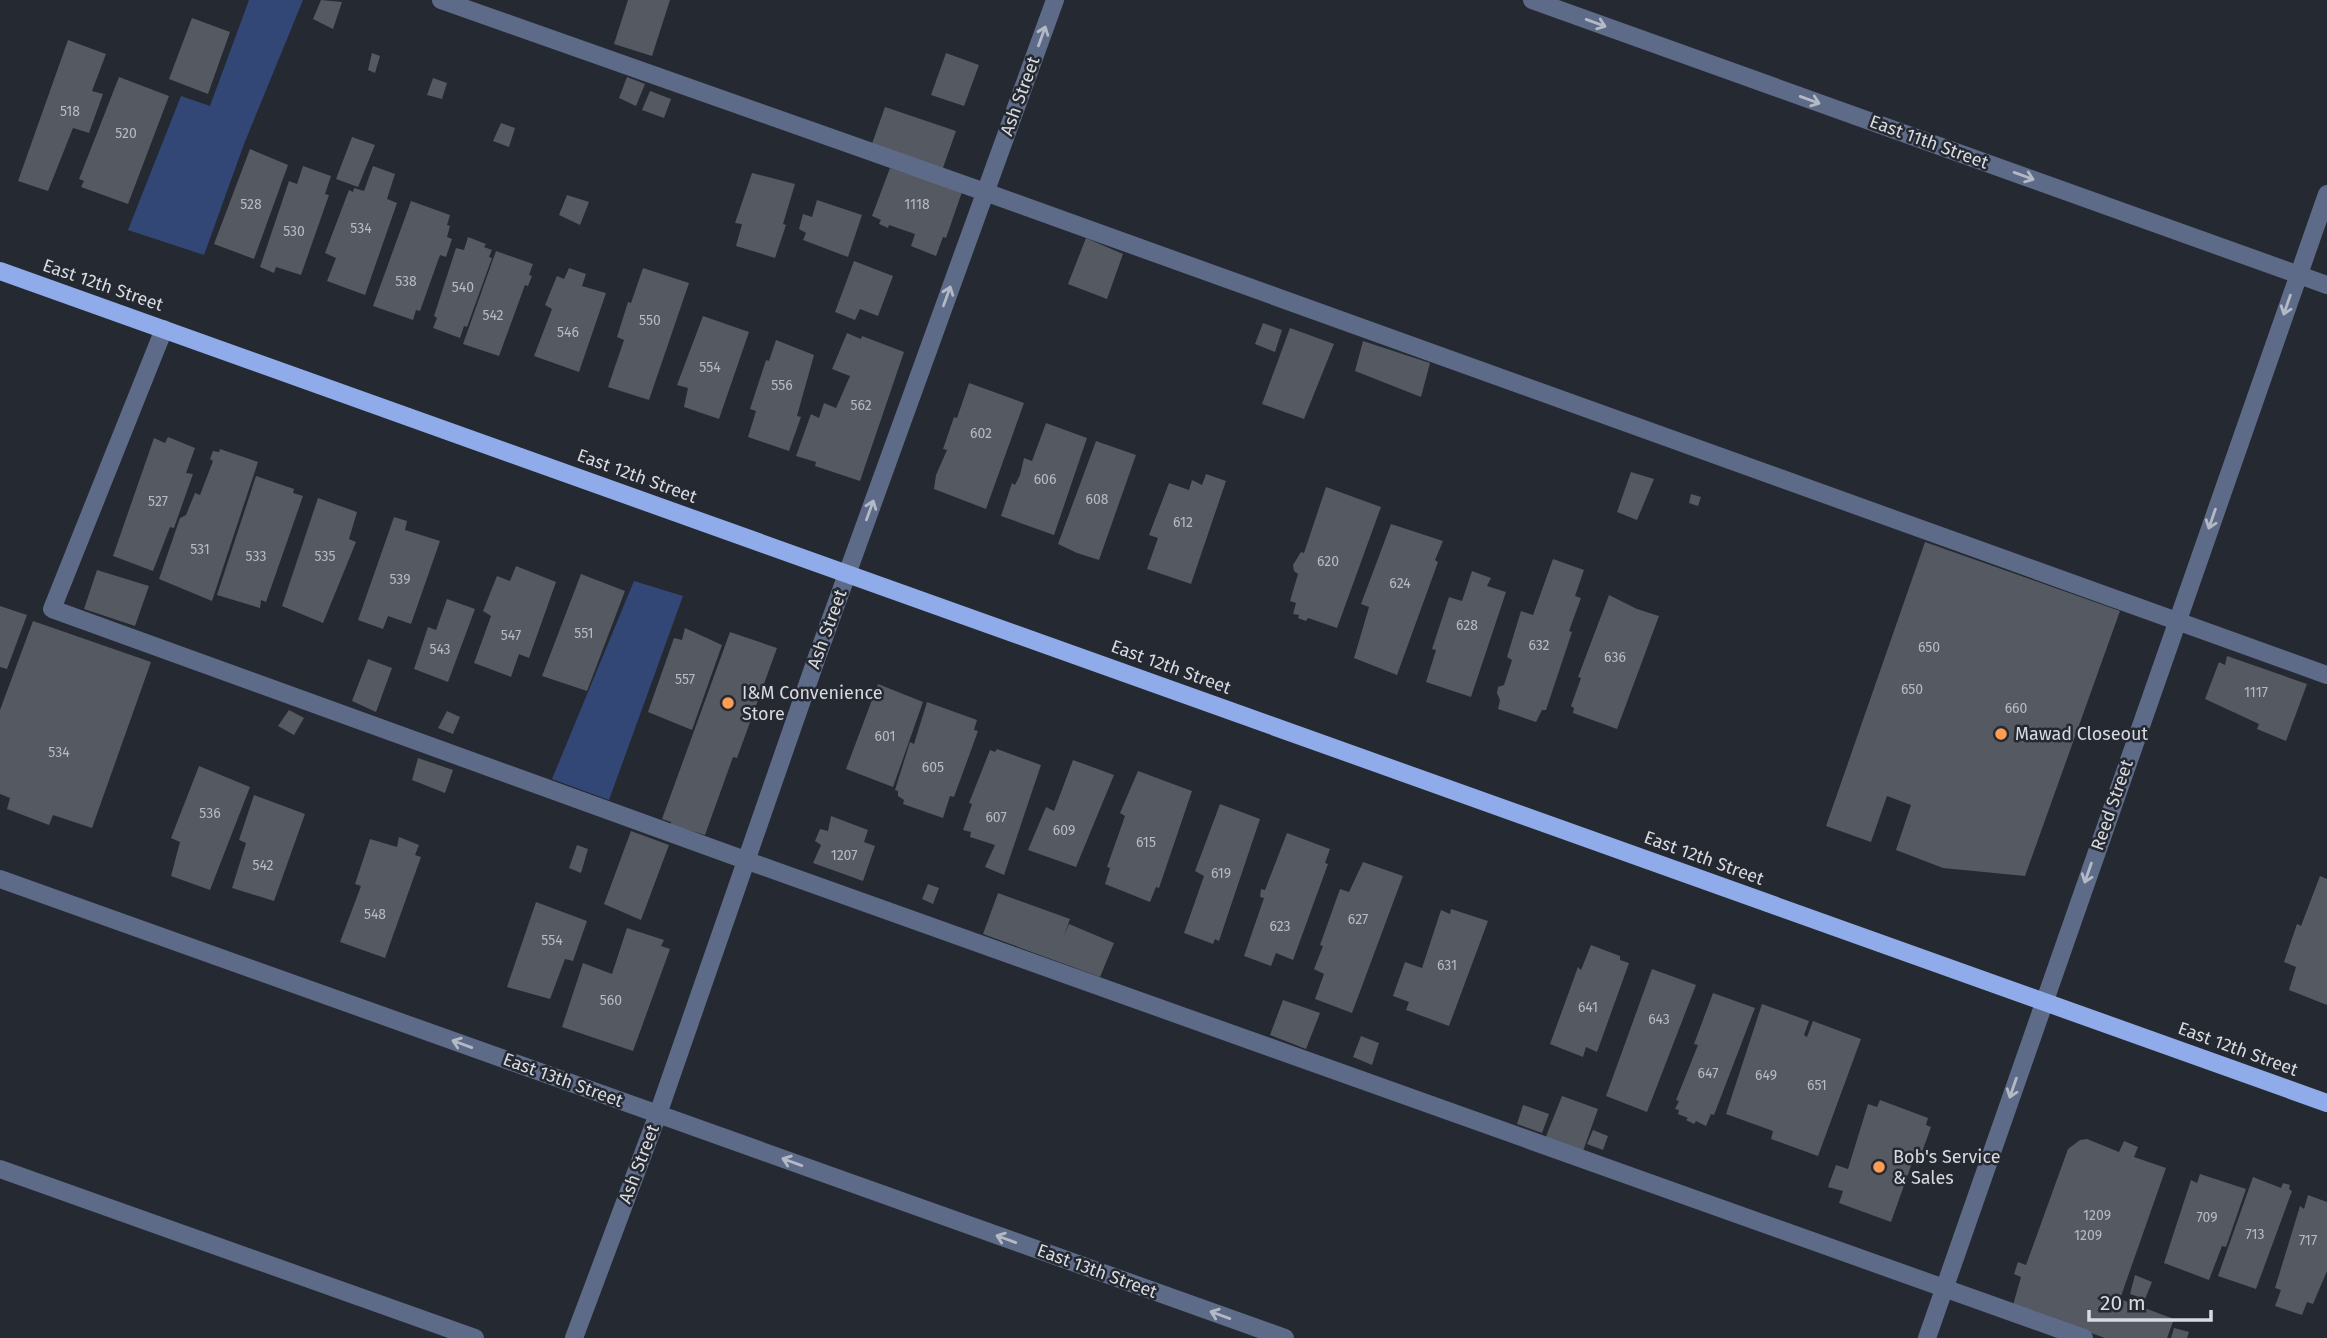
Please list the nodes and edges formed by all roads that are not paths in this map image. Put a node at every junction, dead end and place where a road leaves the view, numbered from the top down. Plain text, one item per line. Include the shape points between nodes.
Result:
1 (441, 0) edge
2 (1055, 0) edge
3 (1532, 0) edge
4 (985, 192) junction
5 (2327, 194) edge
6 (0, 271) edge
7 (2298, 274) junction
8 (2327, 285) edge
9 (164, 329) junction
10 (847, 574) junction
11 (2177, 620) junction
12 (2327, 675) edge
13 (745, 860) junction
14 (0, 879) edge
15 (2043, 1001) junction
16 (2327, 1103) edge
17 (658, 1114) junction
18 (0, 1169) edge
19 (1945, 1288) junction
20 (475, 1338) edge
21 (574, 1338) edge
22 (1285, 1338) edge
23 (1927, 1338) edge
24 (2084, 1338) edge

1 - 4 street
4 -> 2 street, Ash Street
3 -> 7 street, East 11th Street
10 -> 4 street, Ash Street
4 - 11 street
5 - 7 street, Reed Street
6 - 9 main road, East 12th Street
7 - 8 street, East 11th Street
7 -> 11 street, Reed Street
9 - 10 main road, East 12th Street
9 - 13 street via 52,609
10 - 13 street, Ash Street
10 - 15 main road, East 12th Street
11 - 12 street
11 -> 15 street, Reed Street
13 - 17 street, Ash Street
13 - 19 street
17 -> 14 street, East 13th Street
15 - 16 main road, East 12th Street
15 -> 19 street, Reed Street
17 - 21 street, Ash Street
22 -> 17 street, East 13th Street
18 - 20 street
19 - 23 street, Reed Street
19 - 24 street

